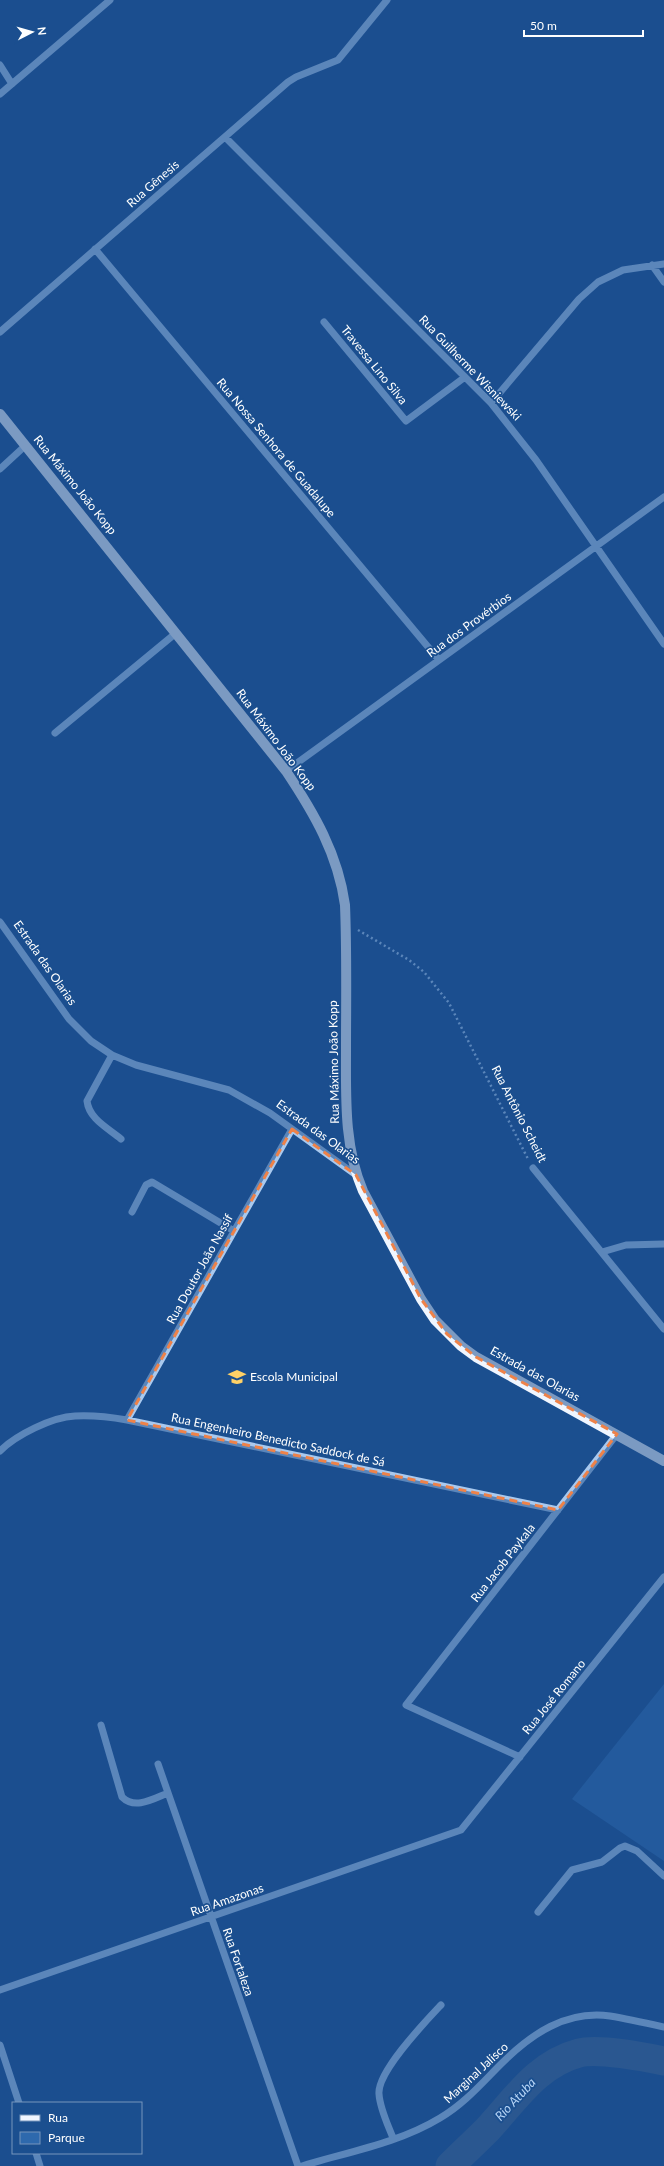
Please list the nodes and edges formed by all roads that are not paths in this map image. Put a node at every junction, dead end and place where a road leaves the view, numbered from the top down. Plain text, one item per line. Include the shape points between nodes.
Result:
1 (110, 0) edge
2 (386, 0) edge
3 (0, 65) edge
4 (12, 84) junction
5 (0, 94) edge
6 (225, 137) junction
7 (95, 249) junction
8 (664, 264) edge
9 (652, 265) junction
10 (664, 282) edge
11 (324, 322) dead end
12 (0, 332) edge
13 (465, 377) junction
14 (491, 403) junction
15 (0, 414) edge
16 (26, 445) junction
17 (0, 469) edge
18 (664, 497) edge
19 (596, 546) junction
20 (176, 633) junction
21 (664, 644) edge
22 (439, 660) junction
23 (56, 733) dead end
24 (286, 771) junction
25 (0, 922) edge
26 (112, 1056) junction
27 (292, 1129) junction
28 (121, 1139) dead end
29 (533, 1168) road end
30 (356, 1175) junction
31 (132, 1212) dead end
32 (234, 1231) junction
33 (664, 1244) edge
34 (602, 1252) junction
35 (664, 1329) edge
36 (127, 1420) junction
37 (617, 1434) junction
38 (0, 1451) edge
39 (664, 1461) edge
40 (558, 1510) junction
41 (664, 1577) edge
42 (101, 1725) dead end
43 (520, 1756) junction
44 (158, 1764) dead end
45 (168, 1794) junction
46 (461, 1830) joint
47 (664, 1876) edge
48 (538, 1912) dead end
49 (211, 1917) junction
50 (0, 1990) edge
51 (441, 2005) dead end
52 (664, 2027) edge
53 (0, 2045) edge
54 (20, 2102) edge
55 (393, 2138) junction
56 (36, 2154) edge
57 (40, 2166) edge
58 (298, 2166) edge
59 (302, 2166) edge

1 - 4 street
2 - 6 street, Rua Gênesis via 338,60 329,66 296,76
3 - 4 street
4 - 5 street
6 - 7 street, Rua Gênesis
6 - 13 street, Rua Guilherme Wisniewski
7 - 12 street, Rua Gênesis
7 - 22 street, Rua Nossa Senhora de Guadalupe
8 - 9 street
9 - 10 street
9 - 14 street via 610,275 587,291
11 - 13 street, Travessa Lino Silva via 406,421
13 - 14 street, Rua Guilherme Wisniewski
14 - 19 street, Rua Guilherme Wisniewski via 536,460
15 - 16 main road, Rua Máximo João Kopp
16 - 17 street
16 - 20 main road, Rua Máximo João Kopp
18 - 19 street, Rua dos Provérbios
19 - 21 street, Rua Guilherme Wisniewski
19 - 22 street, Rua dos Provérbios
20 - 23 street
20 - 24 main road, Rua Máximo João Kopp
22 - 24 street, Rua dos Provérbios
24 - 30 main road, Rua Máximo João Kopp via 322,828 335,857 342,885 346,923 347,1122 350,1152
25 - 26 street, Estrada das Olarias via 69,1019 91,1041
26 - 27 street, Estrada das Olarias via 136,1066 229,1090
26 - 28 street via 88,1101 88,1109
27 - 30 street, Estrada das Olarias
27 - 32 street, Rua Doutor João Nassif
29 - 34 street, Rua Antônio Scheidt
30 - 37 main road, Estrada das Olarias via 421,1299 447,1334 476,1357
31 - 32 street via 146,1185 152,1182
32 - 36 street, Rua Doutor João Nassif
33 - 34 street via 626,1245
34 - 35 street, Rua Antônio Scheidt
36 - 38 street, Rua Engenheiro Benedicto Saddock de Sá via 98,1415 73,1416 47,1423 22,1435
36 - 40 street, Rua Engenheiro Benedicto Saddock de Sá
37 - 39 main road, Estrada das Olarias
37 - 40 street, Rua Jacob Paykala
40 - 43 street, Rua Jacob Paykala via 406,1705
41 - 43 street, Rua José Romano
42 - 45 street via 122,1797 128,1803 135,1804
43 - 46 street, Rua José Romano
44 - 45 street, Rua Fortaleza
45 - 49 street, Rua Fortaleza
46 - 49 street, Rua Amazonas
47 - 48 street via 637,1851 625,1846 602,1862 572,1870
49 - 50 street, Rua Amazonas
49 - 58 street, Rua Fortaleza
51 - 55 street via 394,2060 379,2084 379,2095
52 - 55 street, Marginal Jalisco via 609,2016 578,2016 551,2025 526,2041 458,2107 419,2129
53 - 54 street
55 - 59 street, Marginal Jalisco
56 - 57 street

